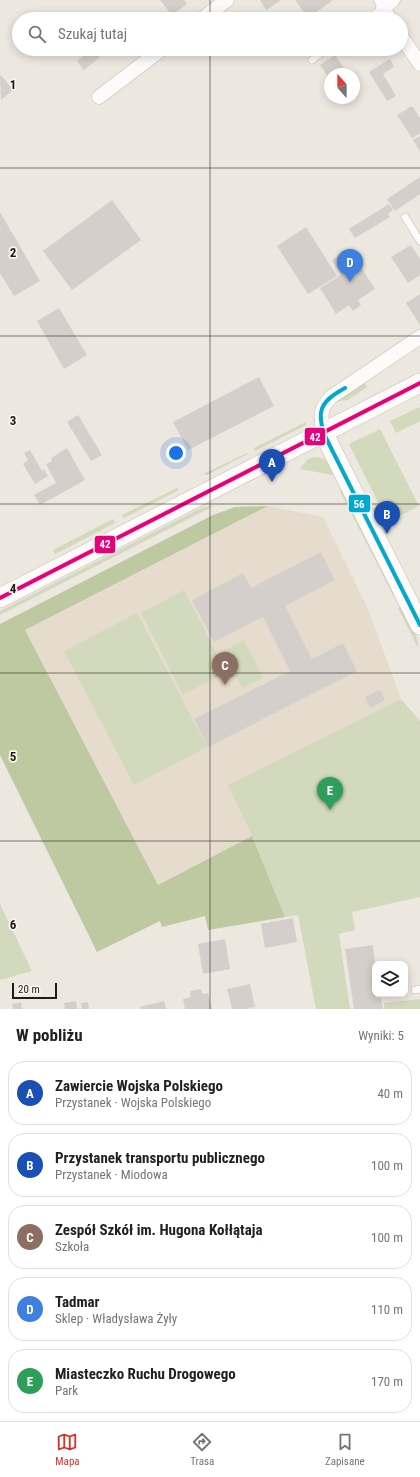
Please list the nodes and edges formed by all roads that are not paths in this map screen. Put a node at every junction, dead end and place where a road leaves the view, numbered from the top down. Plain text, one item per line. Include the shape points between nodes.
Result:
1 (228, 0) edge
2 (212, 12) edge
3 (408, 46) edge
4 (153, 56) edge
5 (317, 56) edge
6 (312, 60) dead end
7 (420, 64) edge
8 (99, 97) dead end
9 (405, 217) dead end
10 (420, 241) edge
11 (420, 337) edge
12 (420, 383) edge
13 (323, 432) junction
14 (0, 598) edge
15 (420, 625) edge

1 - 2 street
3 - 7 street
4 - 8 street
5 - 6 lane
9 - 10 lane
11 - 13 street via 331,397 321,412
12 - 13 main road
13 - 14 main road
13 - 15 main road

